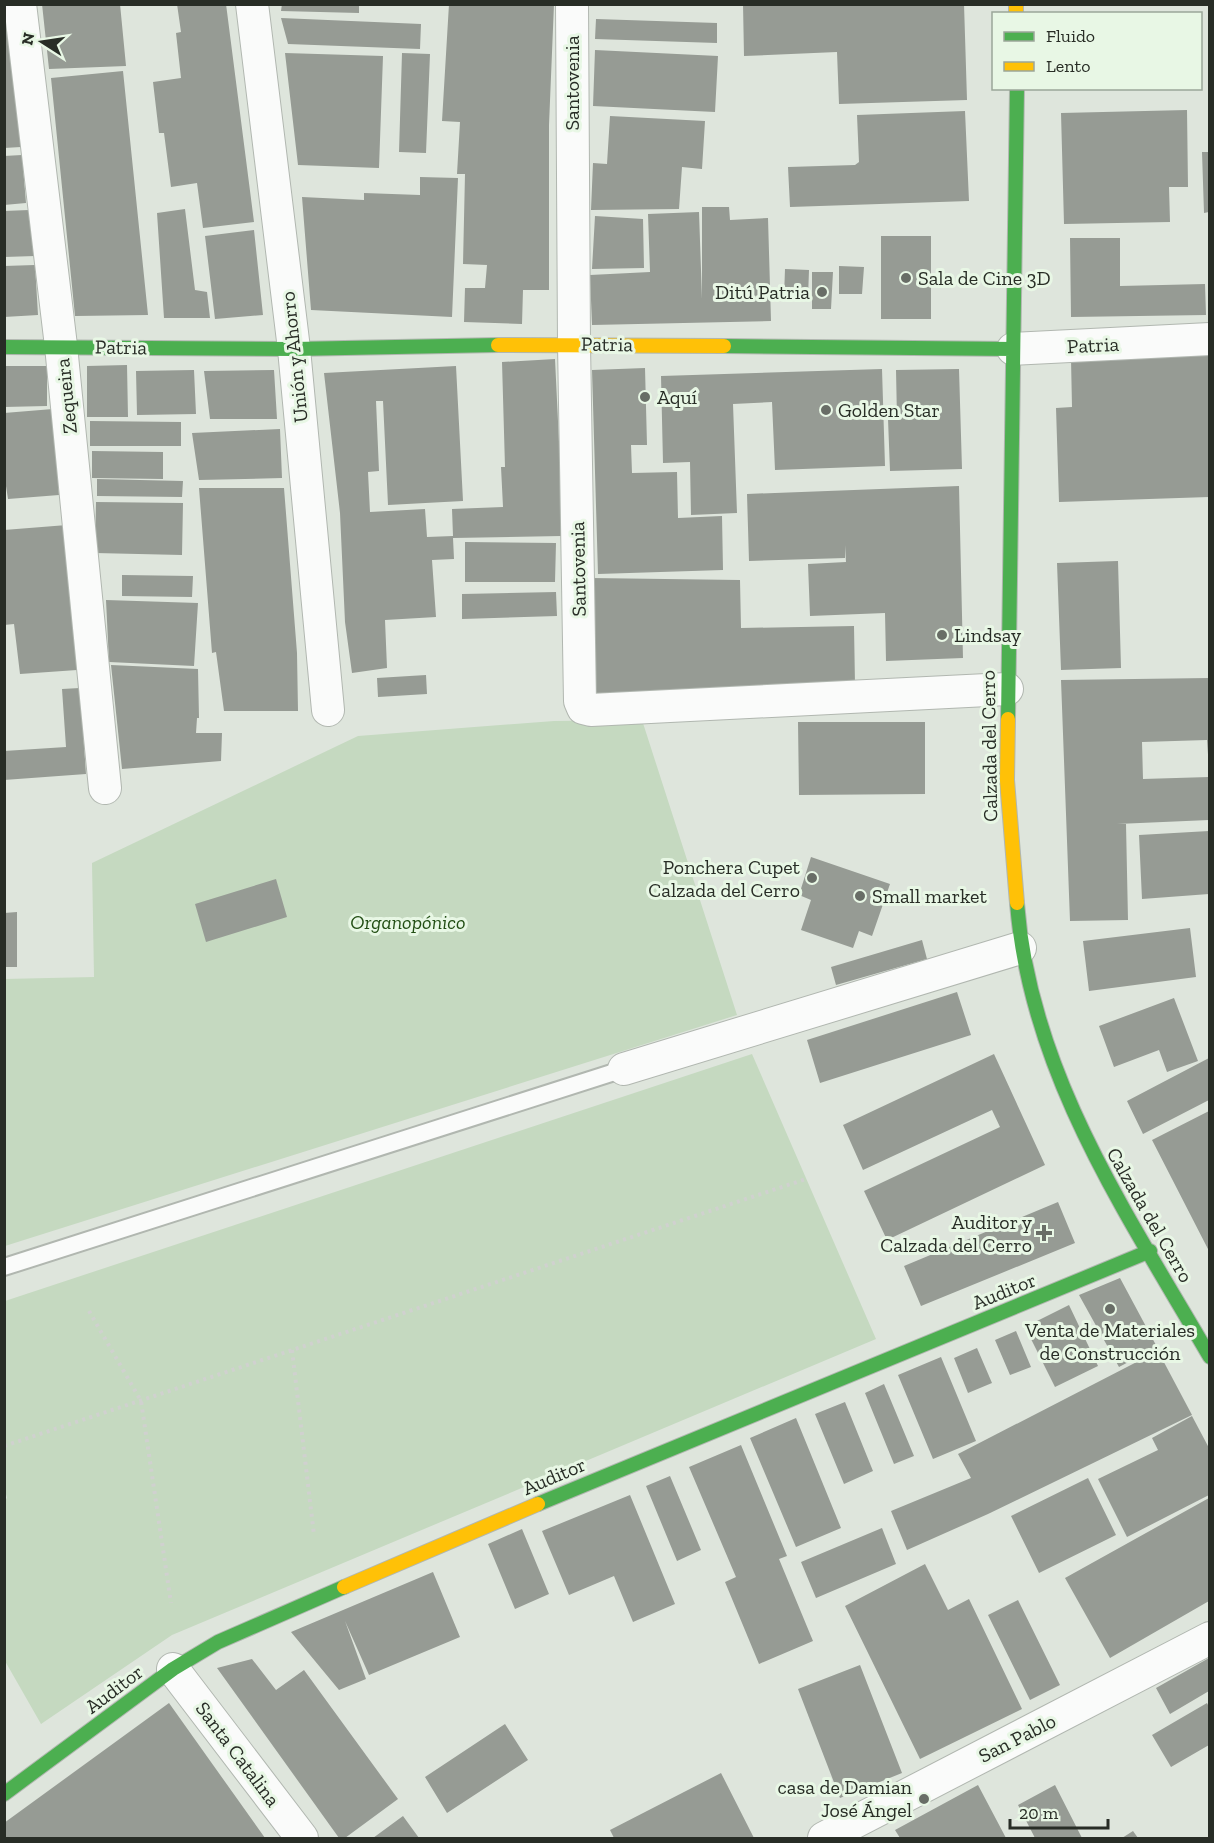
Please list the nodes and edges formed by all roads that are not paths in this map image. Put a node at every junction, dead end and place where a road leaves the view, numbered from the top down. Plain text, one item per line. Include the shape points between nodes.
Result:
1 (21, 4) edge
2 (252, 4) edge
3 (572, 4) edge
4 (1017, 90) edge
5 (1209, 339) edge
6 (573, 344) junction
7 (61, 346) junction
8 (4, 347) edge
9 (294, 349) junction
10 (1013, 349) junction
11 (1007, 689) junction
12 (328, 710) dead end
13 (105, 788) dead end
14 (1020, 948) junction
15 (624, 1070) joint
16 (1150, 1251) junction
17 (4, 1267) edge
18 (1209, 1357) edge
19 (1209, 1638) edge
20 (173, 1669) junction
21 (4, 1794) edge
22 (302, 1839) edge
23 (824, 1839) edge

1 - 7 street, Zequeira
2 - 9 street, Unión y Ahorro
3 - 6 street, Santovenia
4 - 10 street, Calzada del Cerro
5 - 10 street, Patria
6 - 9 street, Patria
6 - 10 street, Patria
6 - 11 street, Santovenia via 583,708
7 - 8 street, Patria
7 - 9 street, Patria
7 - 13 street, Zequeira
9 - 12 street, Unión y Ahorro
10 - 11 street, Calzada del Cerro
11 - 14 street, Calzada del Cerro via 1010,835
14 - 15 street
14 - 16 street, Calzada del Cerro via 1041,1034 1058,1077 1093,1156
15 - 17 lane
16 - 18 street, Calzada del Cerro
16 - 20 street, Auditor via 477,1529 218,1642
19 - 23 street, San Pablo
20 - 21 street, Auditor
20 - 22 street, Santa Catalina

